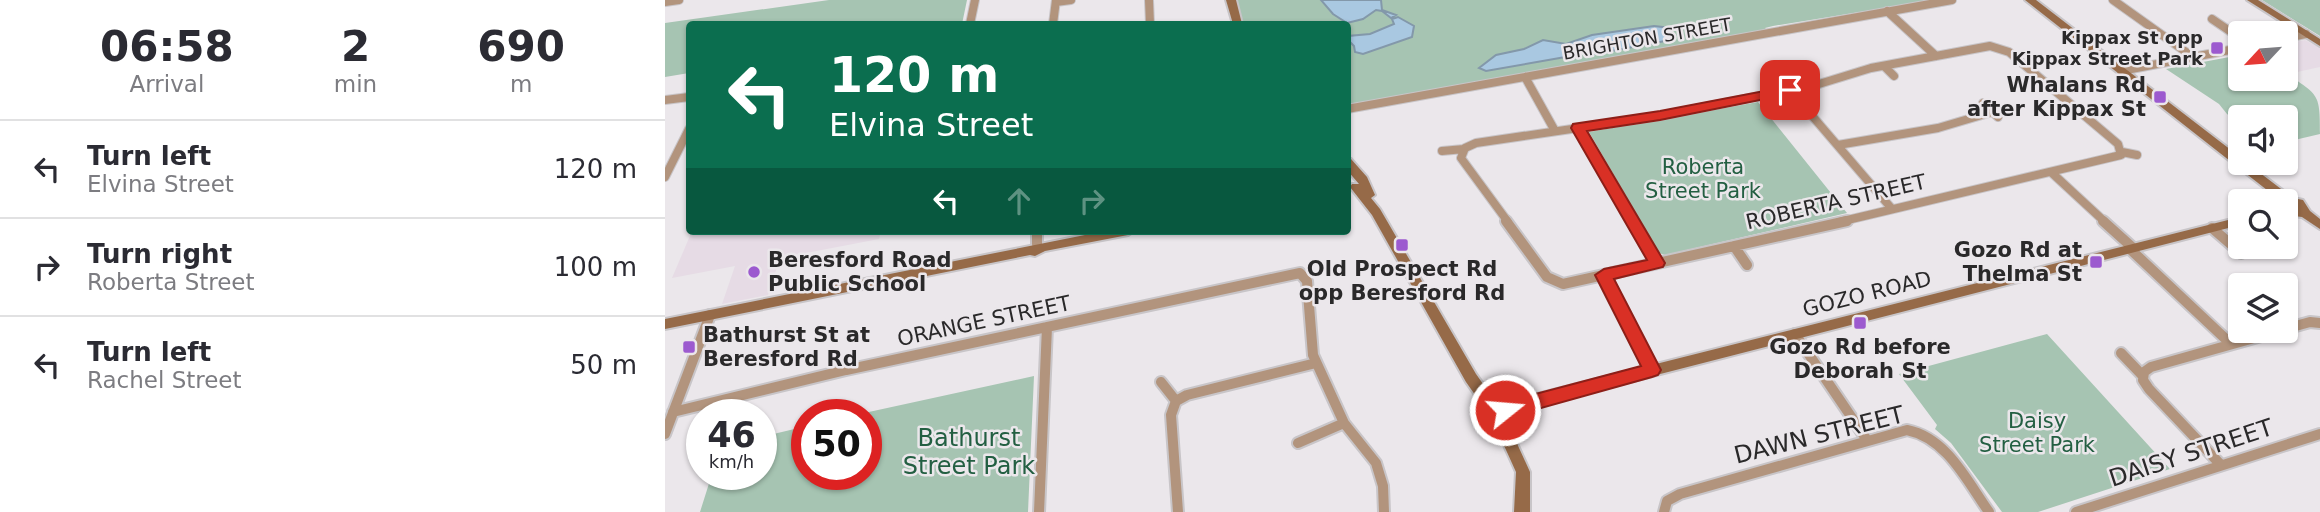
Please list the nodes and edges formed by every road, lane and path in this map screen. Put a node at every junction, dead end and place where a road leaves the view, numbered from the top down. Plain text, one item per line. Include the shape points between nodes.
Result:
1 (679, 0) edge
2 (975, 0) edge
3 (1072, 0) edge
4 (1149, 0) edge
5 (1231, 0) edge
6 (1952, 0) edge
7 (2030, 0) edge
8 (2113, 0) edge
9 (2252, 0) edge
10 (1056, 1) edge
11 (665, 2) edge
12 (1887, 11) junction
13 (2212, 19) dead end
14 (971, 21) edge
15 (1053, 21) edge
16 (1150, 21) edge
17 (1237, 21) edge
18 (2228, 30) edge
19 (2306, 34) junction
20 (2298, 36) edge
21 (2320, 43) edge
22 (2228, 50) edge
23 (1936, 56) junction
24 (2193, 57) junction
25 (1884, 66) junction
26 (2122, 71) junction
27 (1894, 76) dead end
28 (1525, 77) junction
29 (1790, 90) junction
30 (686, 96) edge
31 (665, 100) edge
32 (1983, 103) dead end
33 (1351, 108) edge
34 (1578, 128) junction
35 (1555, 131) junction
36 (686, 134) edge
37 (1837, 145) junction
38 (1464, 149) junction
39 (1442, 151) dead end
40 (2122, 152) junction
41 (2137, 155) dead end
42 (2052, 173) junction
43 (665, 177) edge
44 (1353, 181) edge
45 (2268, 189) edge
46 (1892, 209) junction
47 (2298, 212) edge
48 (2228, 225) edge
49 (2320, 225) edge
50 (1815, 228) junction
51 (2212, 228) junction
52 (1098, 235) edge
53 (1823, 238) dead end
54 (2228, 242) edge
55 (1037, 243) edge
56 (1734, 246) junction
57 (2131, 248) junction
58 (1657, 263) junction
59 (1747, 265) dead end
60 (1604, 275) junction
61 (710, 315) junction
62 (2320, 323) edge
63 (665, 324) edge
64 (2298, 325) edge
65 (1047, 327) junction
66 (1795, 334) junction
67 (2235, 343) edge
68 (2231, 344) junction
69 (2121, 354) dead end
70 (1316, 363) junction
71 (1652, 370) junction
72 (2143, 376) junction
73 (1161, 382) dead end
74 (1176, 401) junction
75 (1498, 411) junction
76 (673, 412) junction
77 (1344, 423) junction
78 (665, 434) edge
79 (2320, 434) edge
80 (1867, 440) junction
81 (1298, 443) dead end
82 (2221, 465) junction
83 (1663, 503) edge
84 (1039, 512) edge
85 (1178, 512) edge
86 (1384, 512) edge
87 (1522, 512) edge
88 (1989, 512) edge
89 (2076, 512) edge

1 - 11 street
2 - 14 street
3 - 10 street
4 - 16 street
5 - 17 main road
6 - 12 street, BRIGHTON STREET
7 - 26 street
8 - 24 street
9 - 19 street
10 - 15 street
12 - 23 street
12 - 28 street, BRIGHTON STREET
13 - 18 street
19 - 20 street
19 - 21 street
22 - 24 street
23 - 25 street
23 - 40 street via 1990,46 2007,50
24 - 26 street
25 - 27 street
25 - 29 street
26 - 45 street
28 - 33 street, BRIGHTON STREET
28 - 35 street
29 - 34 street
29 - 37 street
30 - 31 street
32 - 37 street via 1995,114
34 - 35 street
34 - 58 street
35 - 38 street via 1476,143
36 - 43 street
37 - 46 street
38 - 39 street
38 - 60 street, ROBERTA STREET via 1462,161 1546,278 1554,285
40 - 41 street
40 - 42 street, ROBERTA STREET via 2117,158
42 - 46 street, ROBERTA STREET
42 - 57 street
44 - 75 street via 1376,212 1471,378
46 - 50 street, ROBERTA STREET
47 - 49 street
48 - 51 street, GOZO ROAD
50 - 53 street
50 - 56 street, ROBERTA STREET
51 - 54 street
51 - 57 street, GOZO ROAD
52 - 55 street
55 - 61 street
56 - 58 street, ROBERTA STREET
56 - 59 street
57 - 66 street, GOZO ROAD
57 - 68 street
58 - 60 street, ROBERTA STREET
60 - 71 street
61 - 63 street
61 - 76 street
62 - 64 street
65 - 70 street, ORANGE STREET via 1304,272
65 - 76 street, ORANGE STREET
65 - 84 street
66 - 71 street, GOZO ROAD
66 - 80 street
67 - 68 street
68 - 72 street via 2151,367
69 - 72 street
70 - 74 street
70 - 77 street, ORANGE STREET
71 - 75 street, GOZO ROAD
72 - 82 street via 2149,389
73 - 74 street
74 - 85 street via 1171,415
75 - 87 street via 1523,472
76 - 78 street
77 - 81 street
77 - 86 street, ORANGE STREET via 1376,463
79 - 82 street, DAISY STREET
80 - 83 street, DAWN STREET via 1680,494
80 - 88 street, DAWN STREET via 1907,430 1927,435
82 - 89 street, DAISY STREET

